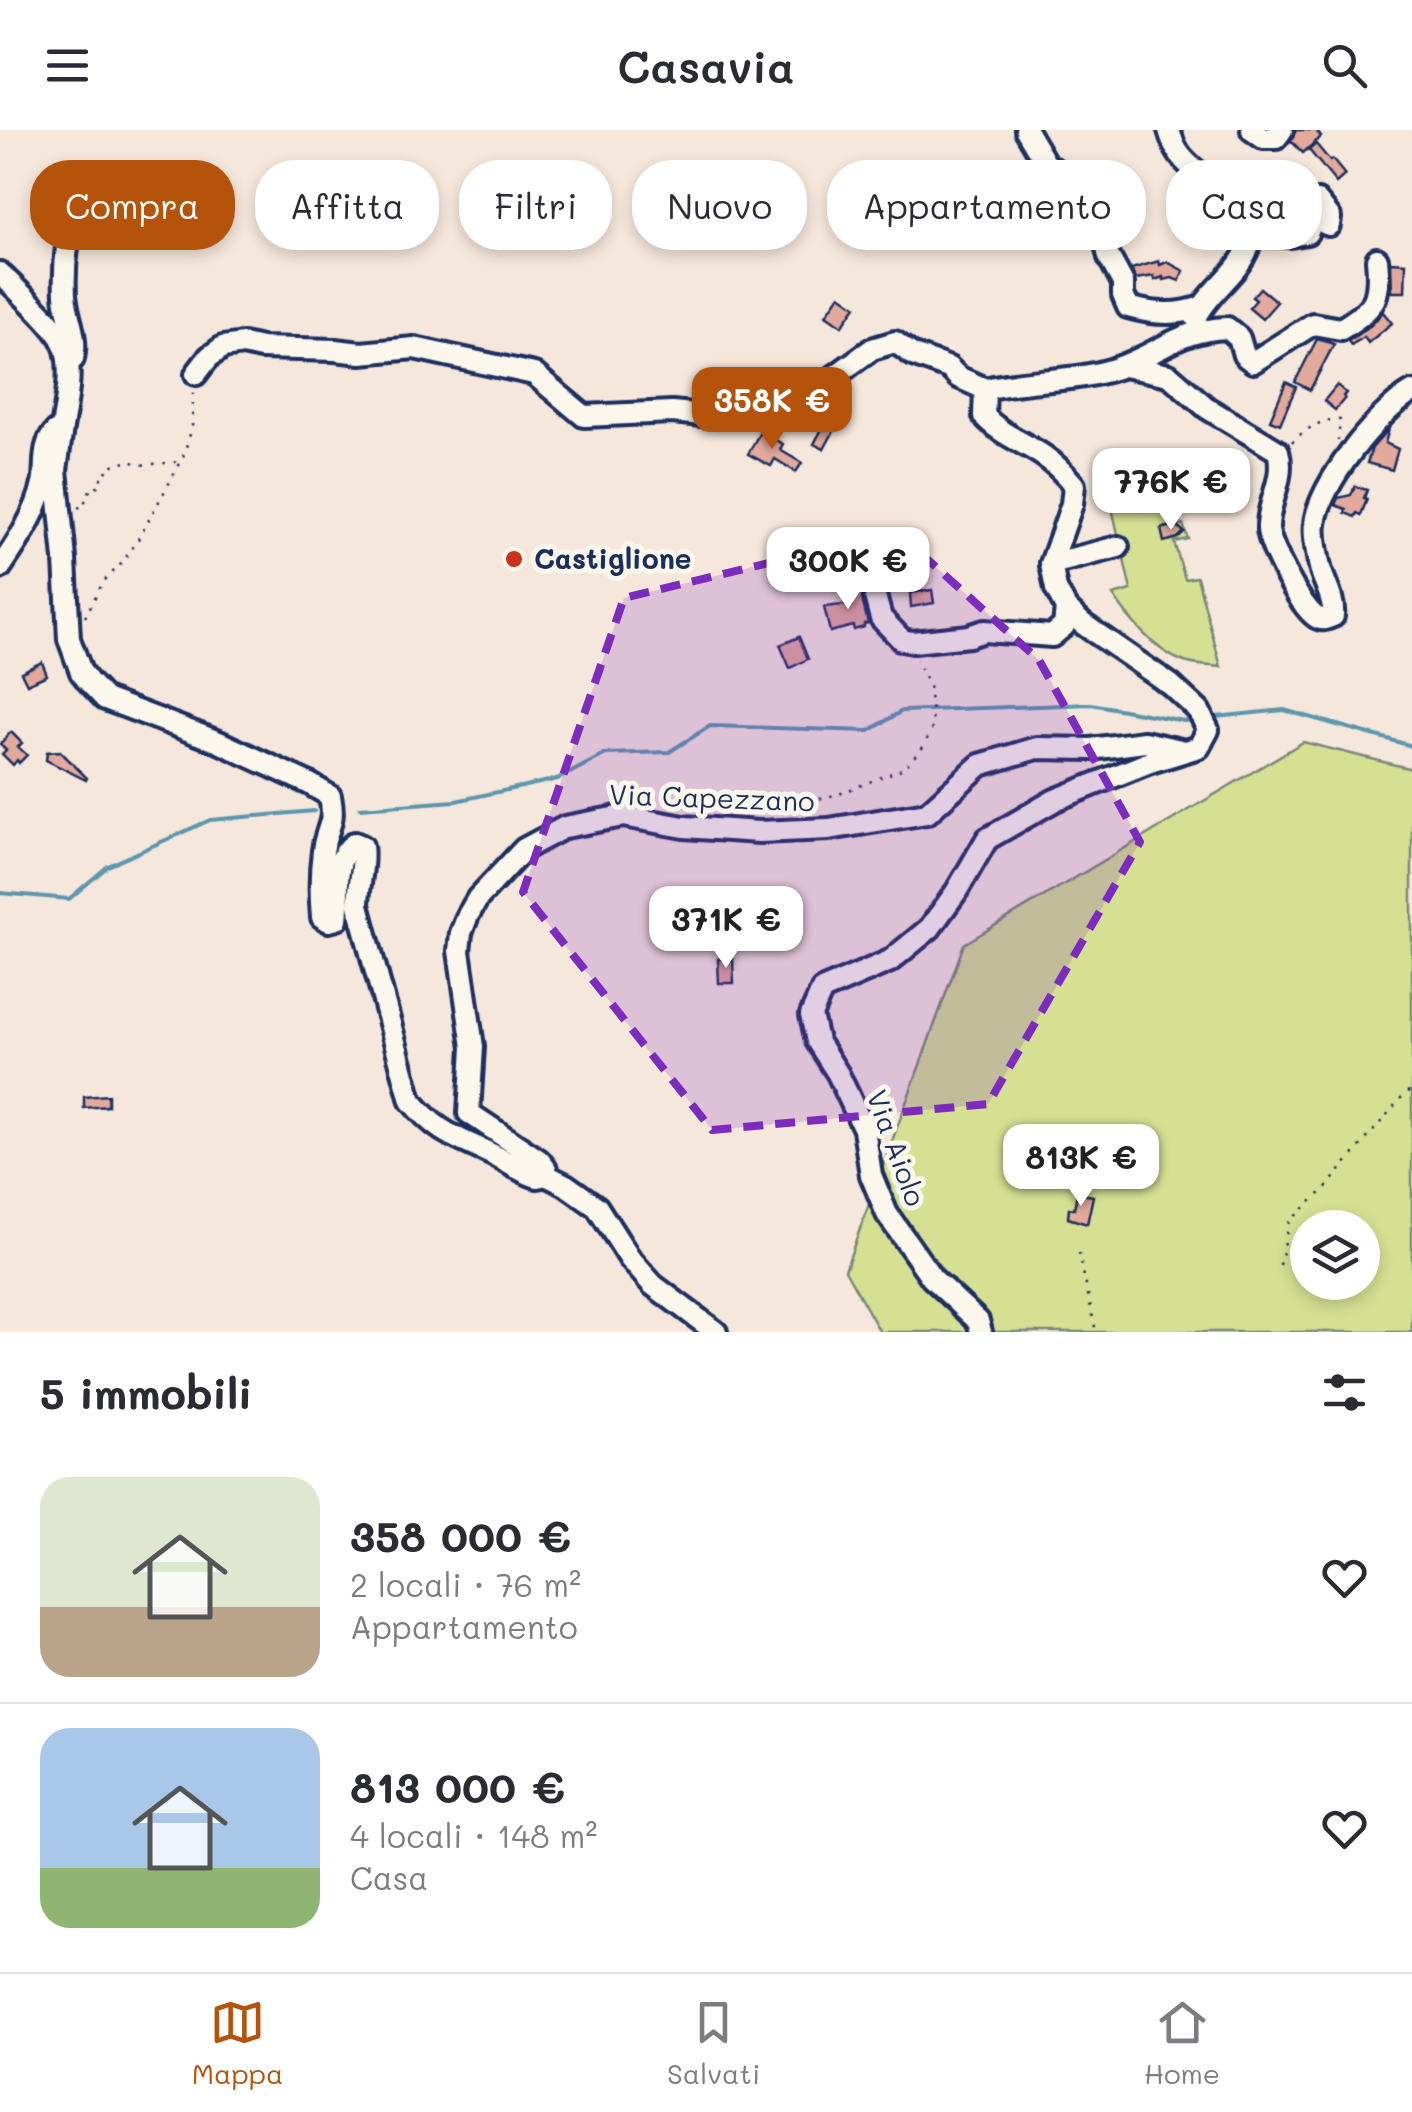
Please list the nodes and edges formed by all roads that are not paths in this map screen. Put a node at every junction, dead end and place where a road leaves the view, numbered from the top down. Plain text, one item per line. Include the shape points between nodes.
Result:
1 (1026, 130) edge
2 (1169, 130) edge
3 (1252, 130) edge
4 (1279, 134) edge
5 (1186, 160) edge
6 (1322, 208) edge
7 (1322, 222) edge
8 (66, 250) edge
9 (1247, 250) edge
10 (1376, 260) dead end
11 (0, 272) edge
12 (1201, 307) junction
13 (1182, 336) junction
14 (1124, 366) junction
15 (196, 374) road end
16 (69, 376) junction
17 (985, 389) junction
18 (1412, 392) edge
19 (62, 434) junction
20 (1118, 547) dead end
21 (1051, 564) junction
22 (0, 568) edge
23 (874, 596) dead end
24 (1066, 608) junction
25 (1185, 751) junction
26 (546, 1175) junction
27 (716, 1332) edge
28 (982, 1332) edge

1 - 12 street via 1046,164 1097,200 1107,216 1108,257 1128,307 1186,313
2 - 5 street
3 - 4 street via 1263,138
6 - 7 street via 1331,221
8 - 16 street via 67,315 75,336
9 - 12 street
10 - 13 street via 1378,294 1366,313 1341,329 1313,324 1253,362 1228,328
11 - 16 street via 64,342
12 - 13 street
13 - 14 street
14 - 17 street
14 - 18 street via 1168,375 1278,451 1269,536 1308,610 1327,619 1334,607 1319,568 1314,524 1321,502 1370,427
15 - 17 street via 208,356 242,344 361,354 414,348 534,374 584,416 712,416 722,398 813,396 872,350 896,342
16 - 19 street
17 - 21 street via 984,416 1047,458 1074,486
19 - 22 street via 50,437 43,483 25,530
19 - 26 street via 56,470 69,638 81,672 104,700 218,742 330,796 334,814 323,846 322,917 337,918 340,863 348,848 362,846 358,905 411,1101 448,1136 527,1174
20 - 21 street
21 - 24 street
23 - 24 street via 881,618 912,642 984,630 1052,636 1064,626
24 - 25 street via 1199,712 1208,730 1199,747
25 - 26 street, Via Capezzano via 1144,742 1037,748 980,765 927,813 906,818 760,832 624,816 565,827 524,849 478,898 461,932 473,1047 468,1103 469,1113 538,1160
25 - 28 street, Via Aiolo via 1055,800 987,838 930,928 890,961 822,990 811,1014 817,1041 864,1129 871,1176 887,1214 932,1278
26 - 27 street via 597,1208 653,1286

